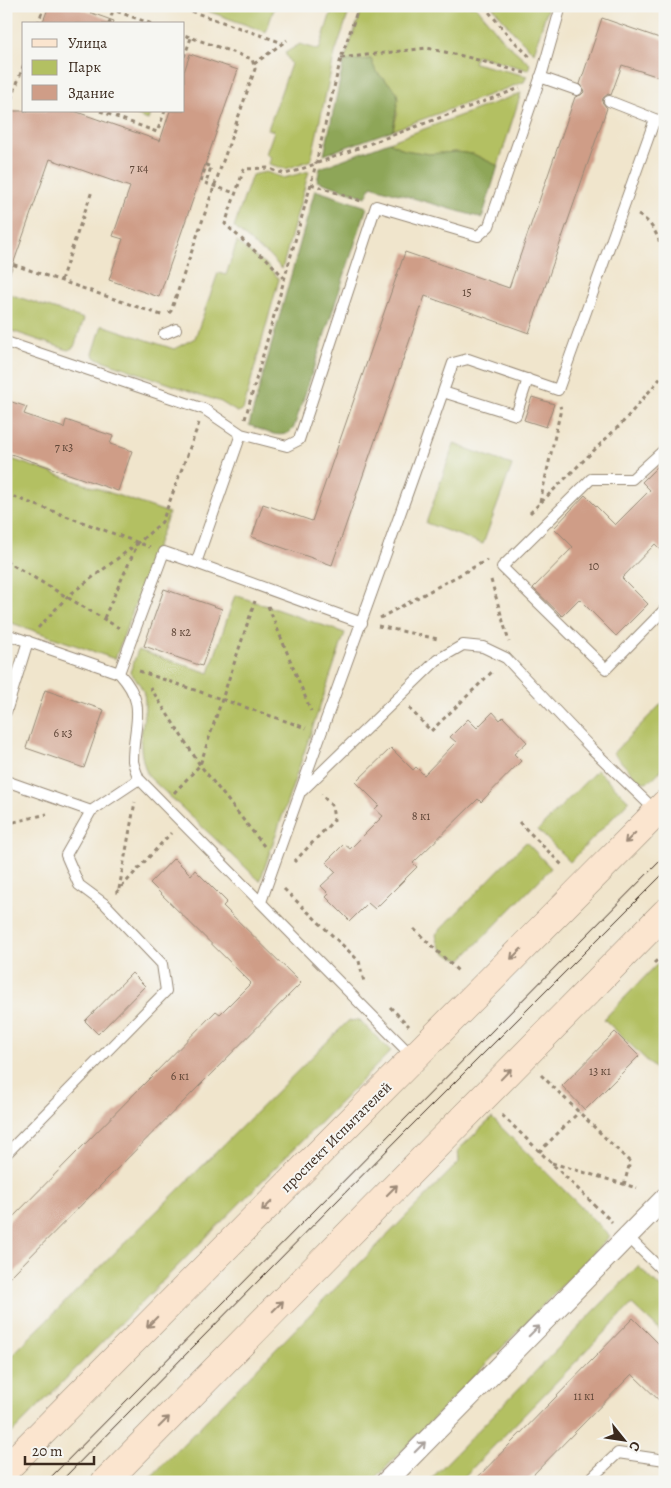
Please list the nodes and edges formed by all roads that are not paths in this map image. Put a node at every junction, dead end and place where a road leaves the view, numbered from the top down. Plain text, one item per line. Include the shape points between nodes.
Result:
1 (561, 6) edge
2 (540, 76) junction
3 (577, 90) dead end
4 (609, 101) dead end
5 (660, 121) edge
6 (176, 329) dead end
7 (164, 334) dead end
8 (6, 342) edge
9 (528, 379) junction
10 (443, 392) junction
11 (241, 434) junction
12 (665, 449) edge
13 (196, 563) junction
14 (665, 609) edge
15 (365, 624) junction
16 (6, 634) edge
17 (30, 638) junction
18 (119, 673) junction
19 (6, 712) edge
20 (139, 779) junction
21 (6, 781) edge
22 (299, 794) junction
23 (661, 808) edge
24 (92, 811) junction
25 (261, 902) junction
26 (665, 913) edge
27 (414, 1058) junction
28 (6, 1154) edge
29 (665, 1198) edge
30 (627, 1236) junction
31 (664, 1272) edge
32 (665, 1460) edge
33 (6, 1469) edge
34 (105, 1482) edge
35 (386, 1482) edge
36 (587, 1482) edge

1 - 2 lane
2 - 3 lane
2 - 11 lane via 489,226 478,236 376,206 299,440 287,446
4 - 5 lane
5 - 9 lane via 623,209 558,390
6 - 7 lane
8 - 11 lane via 204,409
9 - 10 lane via 468,359 453,363
9 - 10 lane via 516,415
10 - 15 lane
11 - 13 lane
12 - 14 lane via 632,479 591,479 502,567 606,669
13 - 15 lane
13 - 18 lane via 164,552
15 - 22 lane
16 - 17 lane
17 - 18 lane
17 - 19 lane
18 - 20 lane via 134,692 138,709 133,762
20 - 24 lane
20 - 25 lane
21 - 24 lane
22 - 23 lane via 438,660 463,645 483,647 506,658 591,748
22 - 25 lane
23 -> 27 main road, проспект Испытателей
24 - 28 lane via 66,855 79,885 106,905 162,964 166,991
25 - 27 lane
34 -> 26 main road
27 -> 33 main road, проспект Испытателей
29 - 30 street
30 - 31 lane
35 -> 30 street
32 - 36 lane via 618,1453

